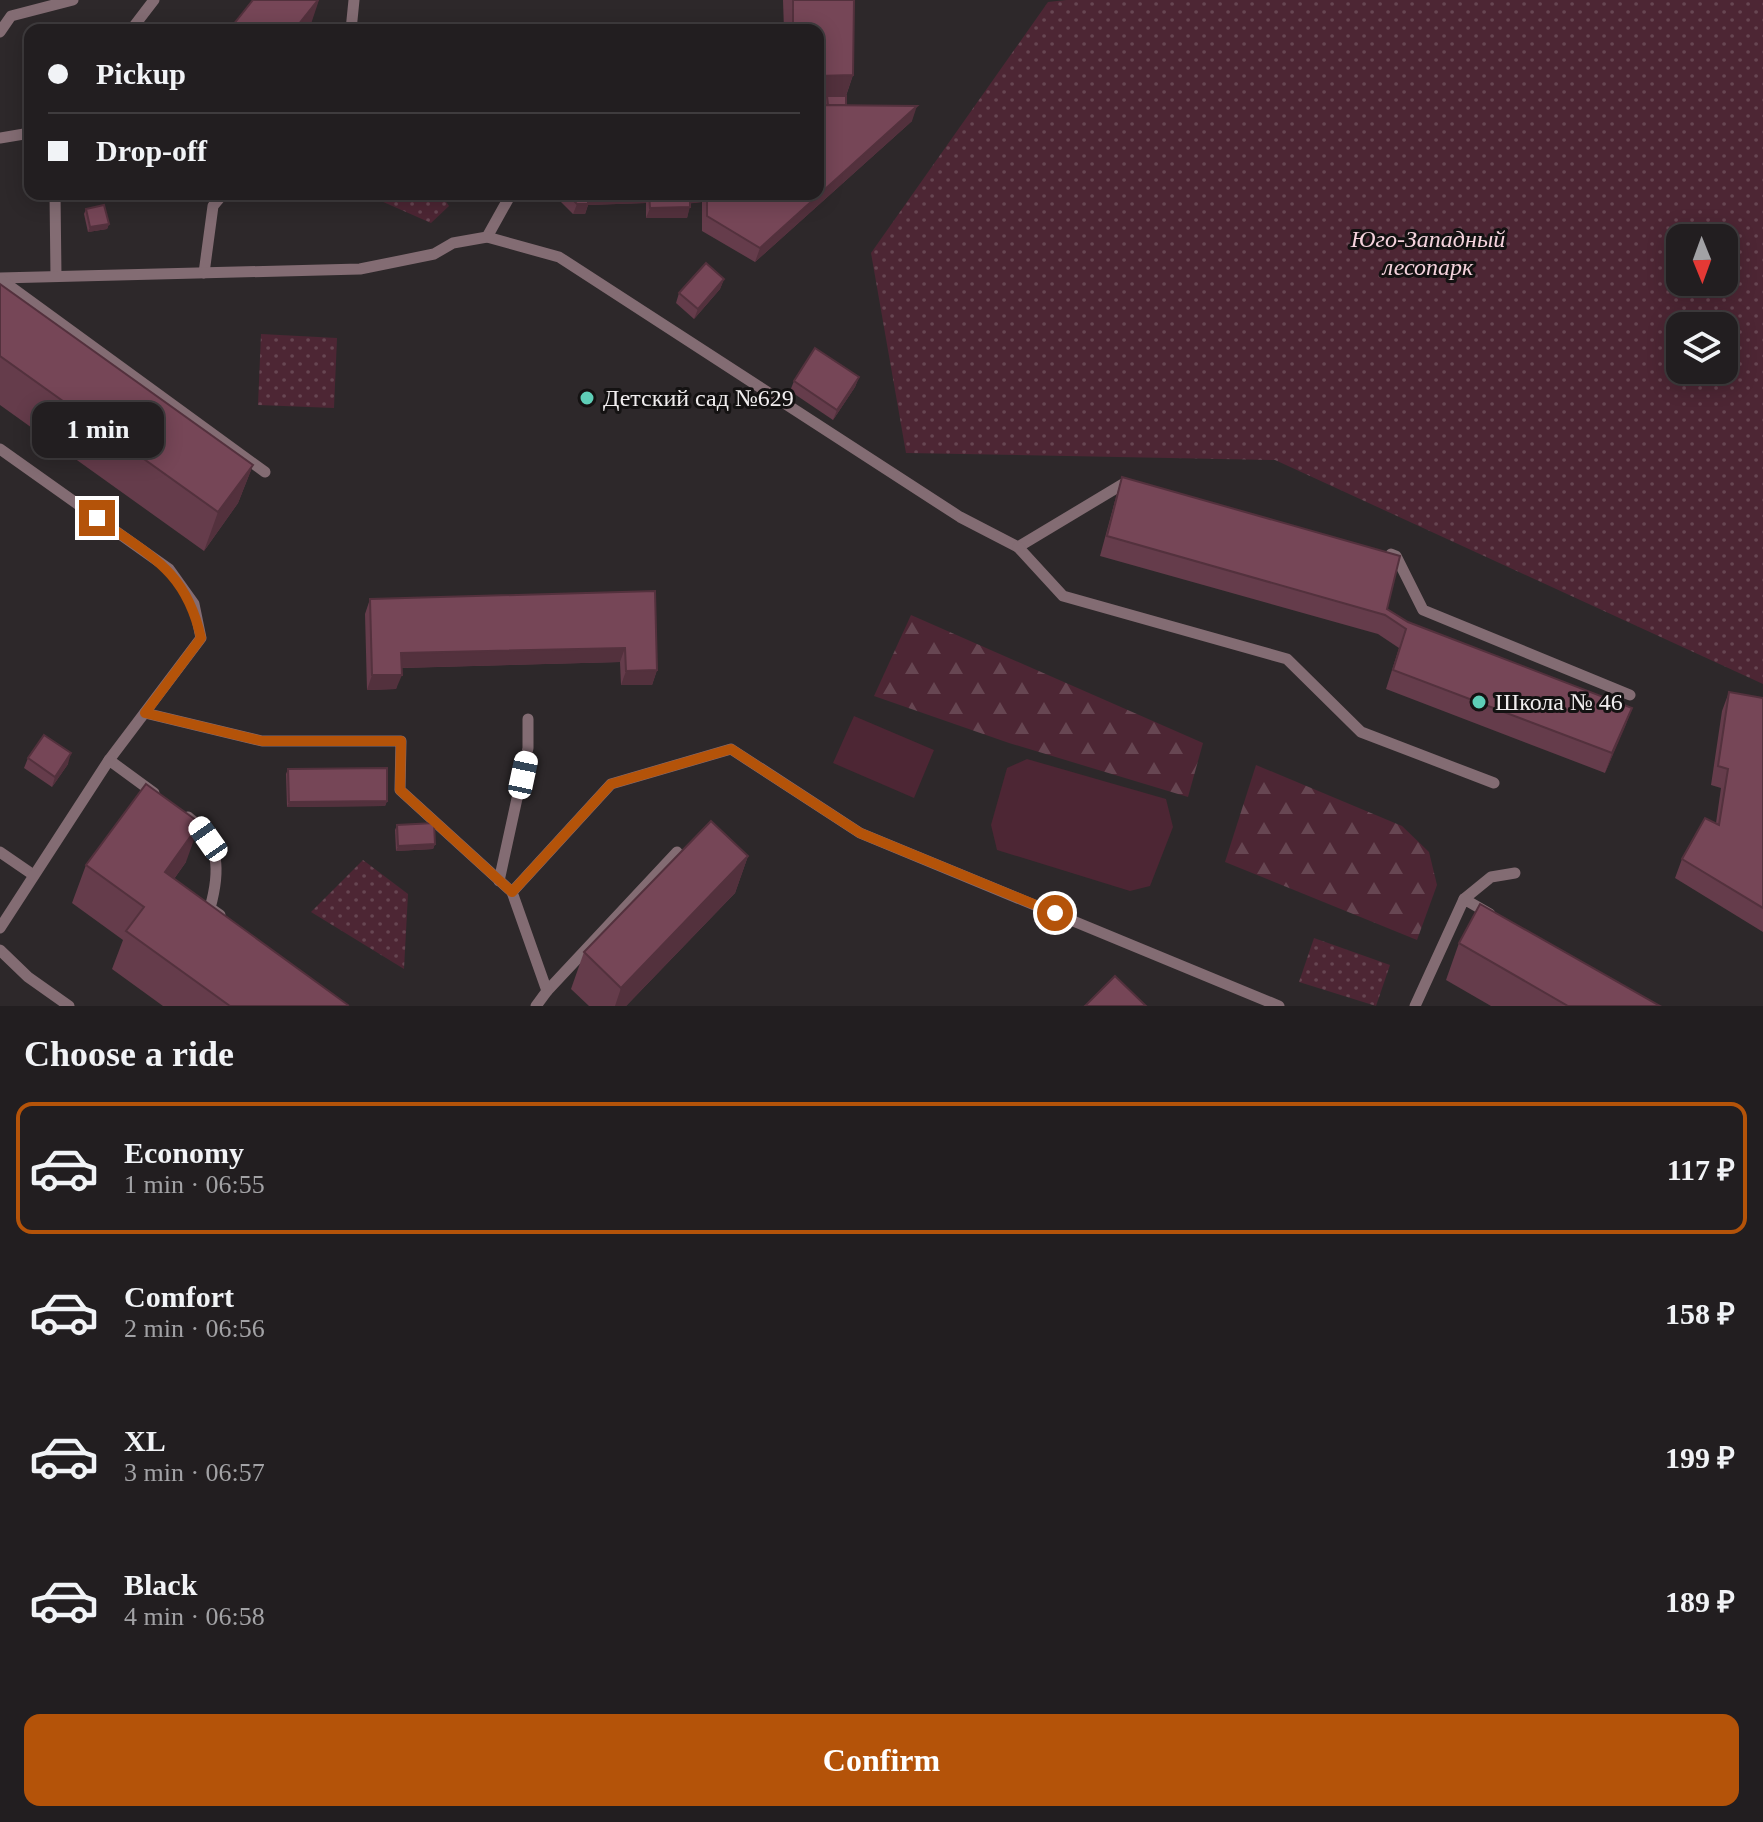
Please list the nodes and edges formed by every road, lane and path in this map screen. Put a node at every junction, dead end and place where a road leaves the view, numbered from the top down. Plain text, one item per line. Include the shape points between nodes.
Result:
1 (73, 0) edge
2 (154, 0) edge
3 (354, 0) edge
4 (136, 24) edge
5 (352, 24) edge
6 (0, 32) edge
7 (24, 134) edge
8 (0, 138) edge
9 (55, 200) edge
10 (218, 200) edge
11 (508, 200) edge
12 (487, 237) junction
13 (204, 273) junction
14 (56, 276) junction
15 (0, 279) edge
16 (0, 449) edge
17 (265, 472) dead end
18 (1138, 488) edge
19 (1018, 547) junction
20 (1381, 552) edge
21 (1630, 695) dead end
22 (145, 713) junction
23 (528, 719) dead end
24 (109, 760) junction
25 (1494, 783) dead end
26 (159, 797) edge
27 (172, 806) edge
28 (0, 852) edge
29 (677, 852) edge
30 (1515, 873) dead end
31 (32, 874) junction
32 (499, 881) junction
33 (512, 892) junction
34 (1464, 899) junction
35 (1504, 922) edge
36 (234, 926) edge
37 (0, 928) edge
38 (0, 950) edge
39 (547, 991) junction
40 (69, 1006) edge
41 (536, 1006) edge
42 (1279, 1006) edge
43 (1415, 1006) edge

1 - 6 lane via 11,16
2 - 4 lane
3 - 5 lane
7 - 8 lane
9 - 14 lane
10 - 13 lane
11 - 12 lane
12 - 13 lane via 360,269
12 - 19 lane via 559,257 960,517
13 - 14 lane
14 - 15 lane
15 - 17 lane
16 - 22 lane via 169,569 194,604 201,638
18 - 19 lane via 1123,484
19 - 25 lane via 1063,596 1287,659 1361,732
20 - 21 lane via 1396,556 1423,610
22 - 24 lane
22 - 32 lane via 262,741 401,741 400,790
23 - 32 lane via 528,748
24 - 26 lane
24 - 31 lane
27 - 36 lane via 197,824 218,854 210,908
28 - 31 lane
29 - 39 lane
30 - 34 lane via 1491,877
31 - 37 lane
32 - 33 lane
33 - 39 lane
33 - 42 lane via 611,784 731,749 860,833
34 - 35 lane
34 - 43 lane
38 - 40 lane
39 - 41 lane

